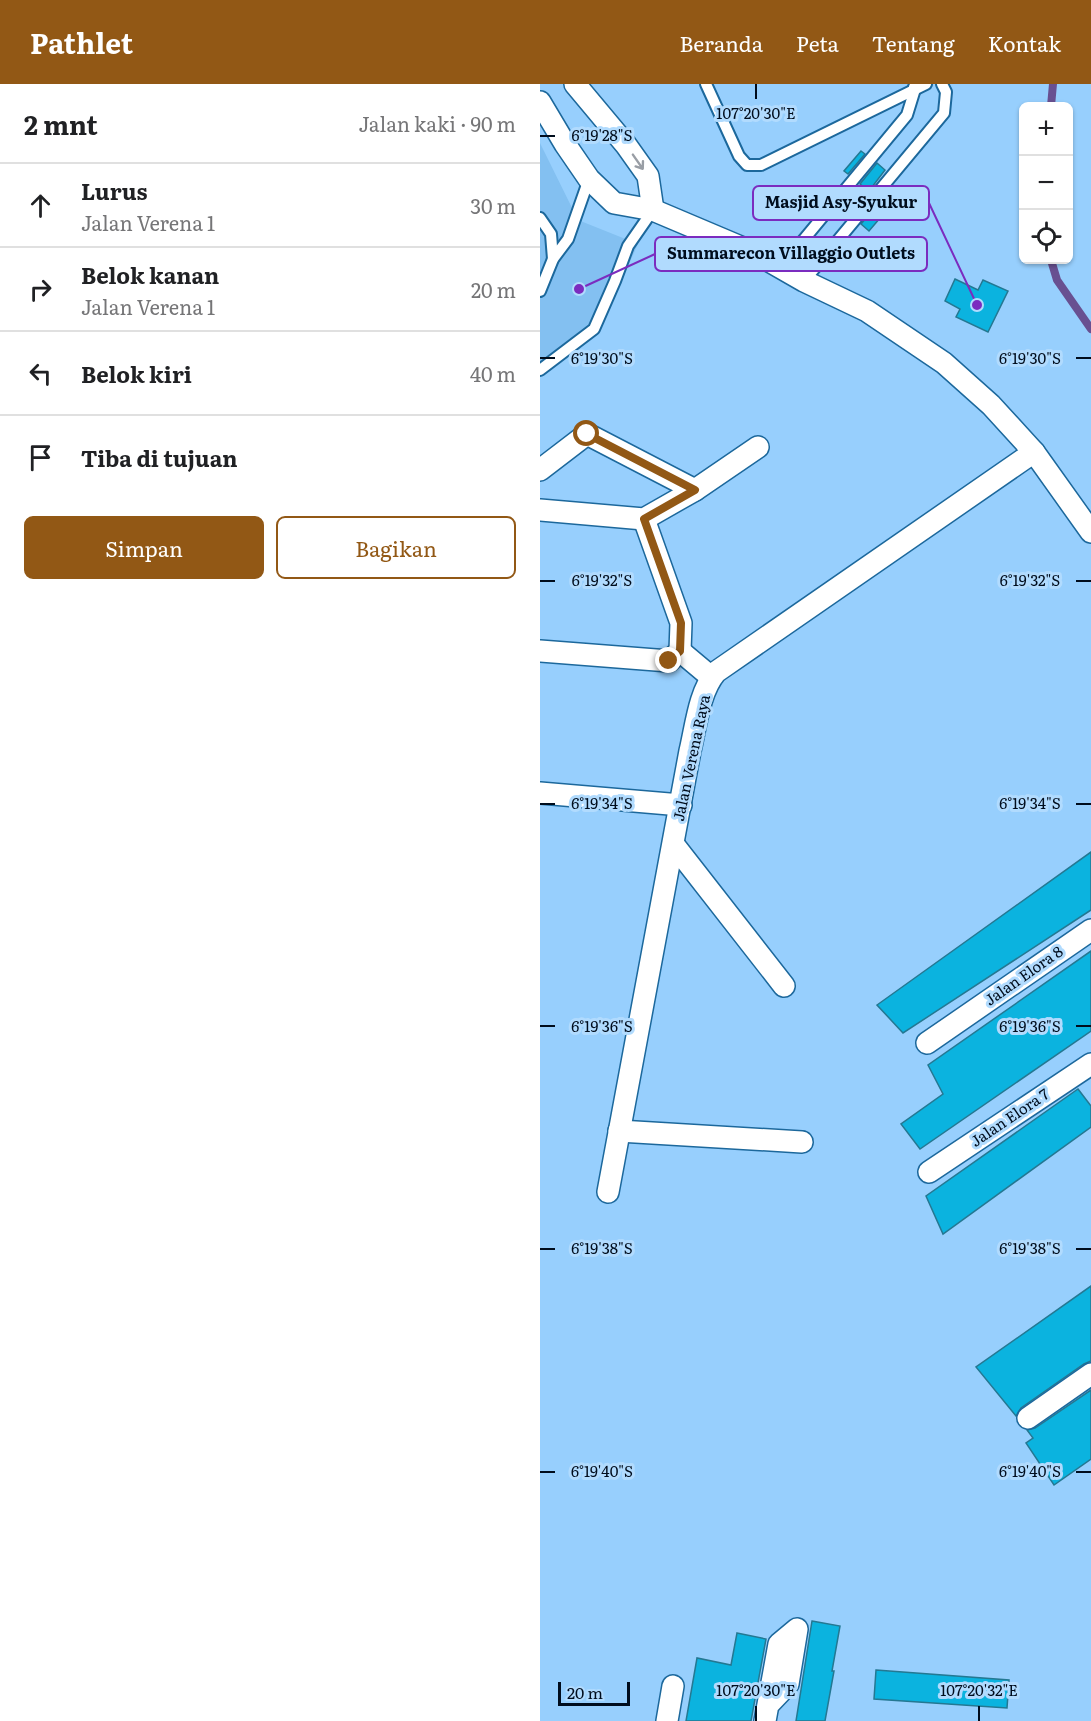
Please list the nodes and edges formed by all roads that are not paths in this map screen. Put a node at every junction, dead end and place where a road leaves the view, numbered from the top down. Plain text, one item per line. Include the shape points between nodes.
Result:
1 (575, 84) edge
2 (706, 84) edge
3 (926, 84) edge
4 (942, 84) edge
5 (914, 87) edge
6 (540, 102) edge
7 (589, 179) junction
8 (653, 210) junction
9 (540, 218) edge
10 (552, 259) junction
11 (781, 267) junction
12 (804, 280) junction
13 (540, 291) edge
14 (540, 370) edge
15 (758, 447) dead end
16 (1034, 452) junction
17 (540, 470) edge
18 (695, 490) junction
19 (540, 510) edge
20 (644, 519) junction
21 (1091, 532) edge
22 (540, 651) edge
23 (674, 656) junction
24 (711, 677) junction
25 (540, 793) edge
26 (681, 805) junction
27 (674, 845) junction
28 (1091, 930) edge
29 (784, 986) dead end
30 (927, 1043) dead end
31 (1090, 1065) edge
32 (620, 1131) junction
33 (802, 1142) dead end
34 (929, 1172) dead end
35 (608, 1192) dead end
36 (1091, 1374) edge
37 (1028, 1418) dead end
38 (673, 1686) dead end
39 (667, 1721) edge

1 -> 8 street via 648,176
2 - 5 lane via 739,156 747,165 761,165
3 - 5 lane
4 - 12 lane via 946,92 944,113
5 - 11 lane via 907,115
6 - 7 street
7 - 8 street via 614,203
7 - 10 lane via 568,239
8 - 11 street
8 - 14 lane via 627,246 594,329
9 - 10 lane via 551,234
10 - 13 lane
11 - 12 street
12 - 16 street via 867,311 944,363 991,405
15 - 18 street
16 - 21 street
16 - 24 street, Jalan Verena Raya
17 - 18 street via 587,434
18 - 20 street
19 - 20 street
20 - 23 street via 681,623
22 - 23 street
23 - 24 street
24 - 26 street, Jalan Verena Raya via 690,751
25 - 26 street
26 - 27 street, Jalan Verena Raya
27 - 29 street
27 - 32 street, Jalan Verena Raya
28 - 30 street, Jalan Elora 8
31 - 34 street, Jalan Elora 7
32 - 33 street
32 - 35 street, Jalan Verena Raya
36 - 37 street
38 - 39 street

